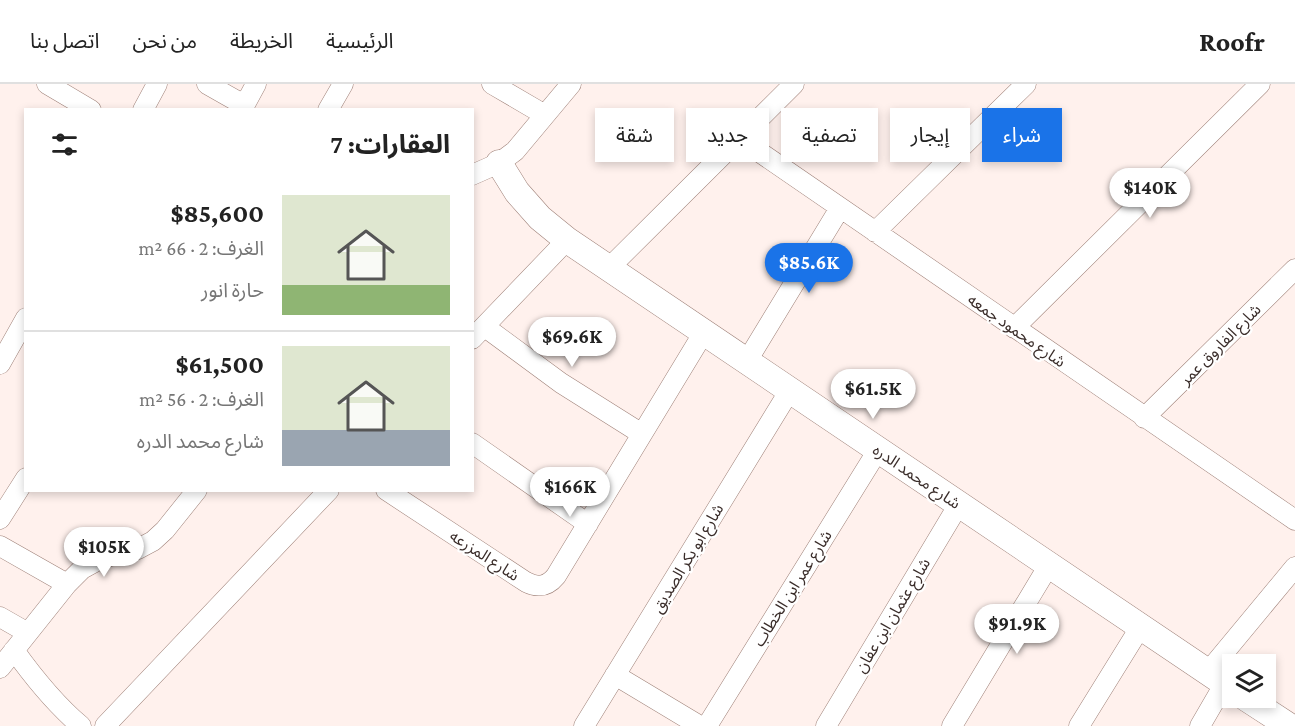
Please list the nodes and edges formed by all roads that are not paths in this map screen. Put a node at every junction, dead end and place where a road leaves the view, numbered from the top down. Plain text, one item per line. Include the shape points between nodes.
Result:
1 (157, 84) edge
2 (207, 84) edge
3 (256, 84) edge
4 (343, 84) edge
5 (492, 84) edge
6 (571, 84) edge
7 (794, 84) edge
8 (1026, 84) edge
9 (1260, 84) edge
10 (60, 87) edge
11 (243, 107) edge
12 (88, 108) edge
13 (144, 108) edge
14 (329, 108) edge
15 (769, 109) edge
16 (545, 115) junction
17 (769, 159) edge
18 (715, 162) edge
19 (499, 163) junction
20 (474, 174) edge
21 (840, 208) junction
22 (875, 232) junction
23 (567, 240) junction
24 (609, 268) junction
25 (1295, 269) edge
26 (24, 320) edge
27 (1014, 328) junction
28 (704, 332) junction
29 (479, 333) edge
30 (6, 339) edge
31 (747, 361) junction
32 (0, 364) edge
33 (790, 390) junction
34 (1144, 418) junction
35 (642, 434) junction
36 (474, 444) edge
37 (878, 450) junction
38 (24, 481) edge
39 (195, 492) edge
40 (327, 492) edge
41 (389, 492) edge
42 (959, 504) junction
43 (0, 519) edge
44 (1295, 520) edge
45 (588, 524) junction
46 (0, 546) edge
47 (1049, 565) junction
48 (1295, 567) edge
49 (67, 584) junction
50 (0, 617) edge
51 (1141, 627) junction
52 (28, 633) junction
53 (14, 650) junction
54 (1239, 654) edge
55 (0, 668) edge
56 (615, 675) junction
57 (1222, 681) edge
58 (1260, 708) edge
59 (1284, 725) edge
60 (81, 726) edge
61 (105, 726) edge
62 (584, 726) edge
63 (700, 726) edge
64 (707, 726) edge
65 (826, 726) edge
66 (952, 726) edge
67 (1079, 726) edge
68 (1200, 726) edge

1 - 13 street
2 - 11 street
3 - 11 street
4 - 14 street
5 - 16 street
6 - 16 street
7 - 15 street
8 - 22 street
9 - 27 street
10 - 12 street
16 - 19 street
17 - 21 street, شارع محمود جمعه
18 - 24 street
19 - 20 street
19 - 23 street, شارع محمد الدره via 517,192
21 - 22 street, شارع محمود جمعه
21 - 31 street
22 - 27 street, شارع محمود جمعه
23 - 24 street, شارع محمد الدره
23 - 29 street
24 - 28 street, شارع محمد الدره
25 - 34 street, شارع الفاروق عمر
26 - 30 street
27 - 34 street, شارع محمود جمعه
28 - 31 street, شارع محمد الدره
28 - 35 street, شارع المزرعه
29 - 35 street
30 - 32 street
31 - 33 street, شارع محمد الدره
33 - 37 street, شارع محمد الدره
33 - 56 street, شارع ابو بكر الصديق
34 - 44 street, شارع محمود جمعه
35 - 45 street, شارع المزرعه
36 - 45 street
37 - 42 street, شارع محمد الدره
37 - 64 street, شارع عمر ابن الخطاب
38 - 43 street
39 - 49 street via 153,541 102,558 82,569
40 - 61 street
41 - 45 street, شارع المزرعه via 534,586 551,583
42 - 47 street, شارع محمد الدره
42 - 65 street, شارع عثمان ابن عفان
46 - 49 street
47 - 51 street, شارع محمد الدره
47 - 66 street
48 - 54 street
49 - 52 street
50 - 52 street
51 - 57 street, شارع محمد الدره
51 - 67 street
52 - 53 street
53 - 55 street
53 - 60 street via 38,683
56 - 62 street, شارع ابو بكر الصديق
56 - 63 street
57 - 68 street
58 - 59 street

